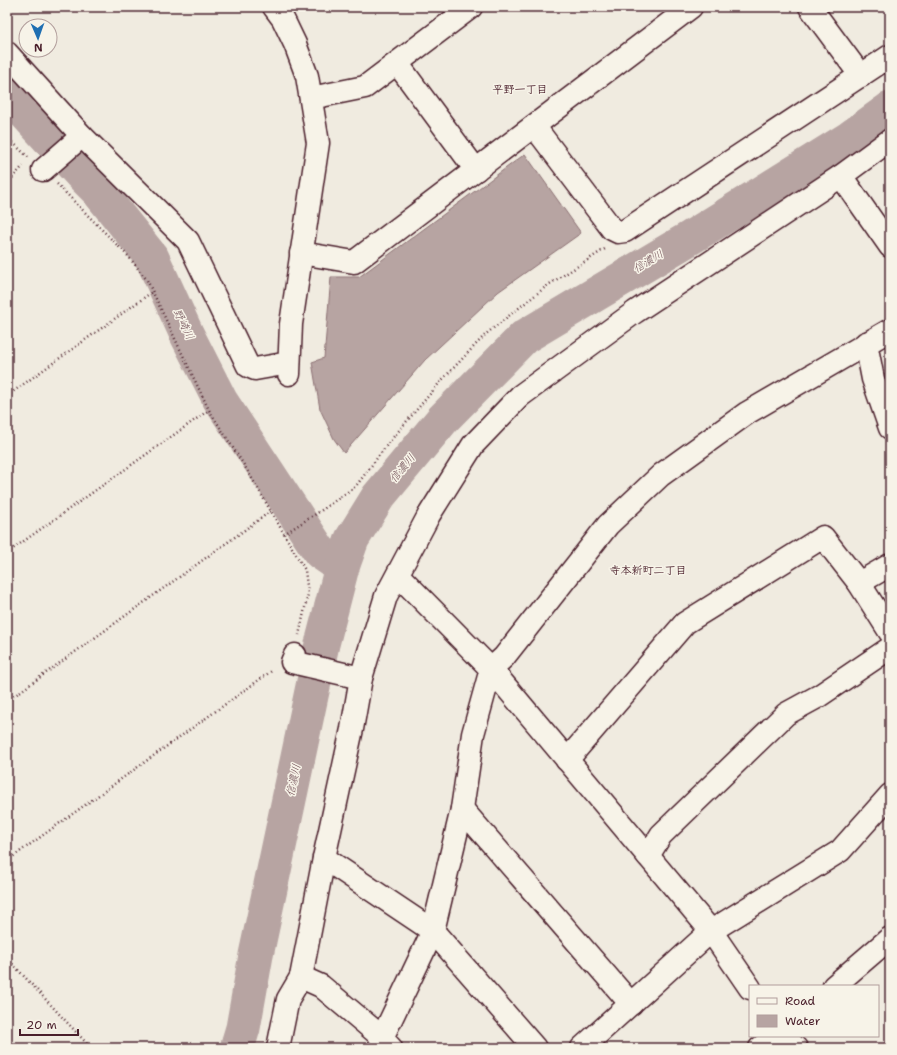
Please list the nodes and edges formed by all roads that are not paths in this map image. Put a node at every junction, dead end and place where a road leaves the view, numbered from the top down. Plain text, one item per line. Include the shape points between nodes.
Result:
1 (274, 7) edge
2 (470, 7) edge
3 (691, 7) edge
4 (810, 7) edge
5 (7, 53) edge
6 (890, 56) edge
7 (397, 63) junction
8 (861, 76) junction
9 (311, 98) junction
10 (534, 126) junction
11 (82, 136) junction
12 (890, 140) edge
13 (44, 170) road end
14 (476, 170) junction
15 (841, 176) junction
16 (890, 246) edge
17 (301, 253) junction
18 (890, 330) edge
19 (866, 343) junction
20 (890, 428) edge
21 (890, 565) edge
22 (398, 575) junction
23 (859, 583) junction
24 (890, 632) edge
25 (890, 648) edge
26 (296, 660) road end
27 (491, 668) junction
28 (361, 678) junction
29 (567, 760) junction
30 (890, 795) edge
31 (462, 809) junction
32 (648, 856) junction
33 (324, 858) junction
34 (433, 931) junction
35 (711, 931) junction
36 (890, 938) edge
37 (301, 977) junction
38 (835, 985) edge
39 (749, 987) edge
40 (631, 1004) junction
41 (774, 1037) edge
42 (785, 1037) edge
43 (386, 1043) edge
44 (278, 1048) edge
45 (535, 1048) edge
46 (582, 1048) edge
47 (760, 1048) edge
48 (796, 1048) edge

1 - 9 street via 283,18 295,44 307,76
2 - 7 street
3 - 10 street
4 - 8 street
5 - 11 street
6 - 8 street
7 - 9 street via 365,87
7 - 14 street
8 - 10 street via 626,231 618,232 612,229
9 - 17 street via 318,144
10 - 14 street
11 - 13 street
11 - 17 street via 188,241 248,366 254,369 289,369 291,324
12 - 15 street
14 - 17 street via 354,262
15 - 16 street
15 - 22 street via 635,312 520,396 473,445 429,515
18 - 19 street
19 - 20 street via 873,379
19 - 27 street via 747,413 661,475 608,525 504,657
21 - 23 street
22 - 27 street
22 - 28 street via 386,596
23 - 24 street
23 - 29 street via 823,537 685,623
25 - 32 street via 819,696 786,714 661,835
26 - 28 street
27 - 29 street
27 - 31 street via 473,734
28 - 33 street
29 - 32 street
30 - 35 street via 840,851
31 - 34 street
31 - 40 street
32 - 35 street
33 - 34 street
33 - 37 street
34 - 43 street
34 - 45 street
35 - 39 street
35 - 40 street
36 - 38 street
37 - 43 street via 321,986
37 - 44 street via 288,999
40 - 46 street
41 - 47 street
42 - 48 street

